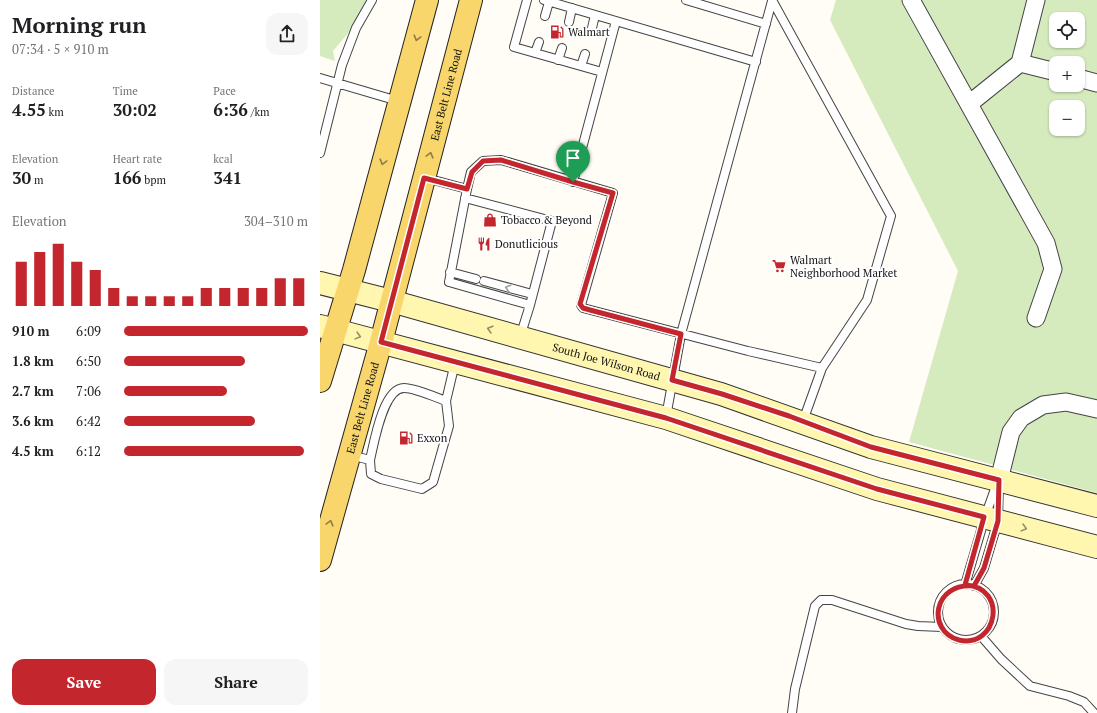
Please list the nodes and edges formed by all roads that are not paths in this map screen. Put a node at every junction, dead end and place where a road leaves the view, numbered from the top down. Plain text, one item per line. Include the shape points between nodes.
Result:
1 (372, 0) edge
2 (427, 0) edge
3 (471, 0) edge
4 (527, 0) edge
5 (686, 0) edge
6 (911, 0) edge
7 (1036, 0) edge
8 (546, 1) edge
9 (772, 1) edge
10 (572, 8) junction
11 (595, 15) junction
12 (545, 16) dead end
13 (616, 21) junction
14 (569, 22) dead end
15 (766, 24) junction
16 (592, 28) dead end
17 (539, 42) dead end
18 (562, 48) dead end
19 (535, 53) junction
20 (585, 54) dead end
21 (558, 60) junction
22 (756, 62) junction
23 (1020, 63) junction
24 (581, 66) junction
25 (1049, 70) edge
26 (602, 72) junction
27 (320, 78) edge
28 (1085, 80) edge
29 (339, 83) junction
30 (1097, 83) edge
31 (400, 101) junction
32 (969, 104) junction
33 (323, 132) edge
34 (320, 154) edge
35 (424, 178) junction
36 (573, 182) junction
37 (467, 189) junction
38 (465, 198) junction
39 (450, 272) junction
40 (476, 279) dead end
41 (484, 281) dead end
42 (320, 283) edge
43 (348, 290) junction
44 (532, 294) junction
45 (391, 301) junction
46 (530, 305) junction
47 (1036, 318) dead end
48 (327, 328) edge
49 (681, 334) junction
50 (520, 338) junction
51 (381, 342) junction
52 (456, 362) junction
53 (822, 368) junction
54 (672, 380) junction
55 (320, 382) edge
56 (446, 401) junction
57 (1097, 409) edge
58 (372, 412) junction
59 (666, 418) junction
60 (803, 421) junction
61 (359, 457) junction
62 (999, 480) junction
63 (1097, 506) edge
64 (991, 519) junction
65 (1097, 547) edge
66 (320, 560) edge
67 (965, 585) junction
68 (974, 586) junction
69 (942, 627) junction
70 (981, 636) junction
71 (792, 713) edge
72 (1094, 713) edge

1 - 29 lane via 356,28 342,65
2 -> 31 main road
35 -> 3 main road, East Belt Line Road
4 - 19 lane via 514,47
5 - 15 lane
6 - 32 street
7 - 23 street
8 - 10 lane
8 - 12 lane
9 - 15 lane
9 - 53 lane via 891,216 867,300
10 - 11 lane
10 - 14 lane
11 - 13 lane
11 - 16 lane
13 - 22 lane
13 - 26 lane
15 - 22 lane
17 - 19 lane
18 - 21 lane
19 - 21 lane
20 - 24 lane
21 - 24 lane
22 - 49 lane
23 - 25 street
23 - 32 street
24 - 26 lane
26 - 36 lane
27 - 29 lane
28 - 30 street
29 - 31 lane
29 - 33 lane
31 -> 43 main road
32 - 47 street via 1046,243 1053,269
33 - 34 lane
35 - 37 lane
35 - 45 main road, East Belt Line Road
36 - 37 lane via 501,160 483,161 472,172
36 - 49 lane via 613,193 580,304 583,308
37 - 38 lane
38 - 39 lane
38 - 44 lane via 552,221
39 - 40 lane
39 - 46 lane via 449,282
44 -> 41 lane
42 - 43 main road, South Joe Wilson Road
43 - 45 main road, South Joe Wilson Road
43 - 48 main road
44 - 46 lane
50 -> 45 main road, South Joe Wilson Road
45 - 51 main road, East Belt Line Road
46 - 50 lane
48 -> 51 main road
48 - 55 main road
49 - 53 lane
49 - 54 lane
50 - 54 main road, South Joe Wilson Road
51 - 52 main road
51 - 58 main road, East Belt Line Road
52 - 56 lane
52 - 59 main road
53 - 60 lane
54 - 59 lane
54 - 60 main road, South Joe Wilson Road
56 - 58 lane via 405,388 397,390
56 - 61 lane via 449,426 433,482 422,489 381,479 371,474
57 - 62 street via 1066,402 1043,406 1021,418 1011,432
58 - 61 main road, East Belt Line Road
59 - 64 main road via 877,489
60 - 62 main road, South Joe Wilson Road via 871,447
66 -> 61 main road, East Belt Line Road
62 - 63 main road, South Joe Wilson Road
62 - 64 lane
62 - 64 lane
64 -> 65 main road
64 - 67 lane
64 - 68 lane via 984,568
67 - 68 lane
67 - 69 lane via 951,588 943,596 938,616
68 - 70 lane via 982,590 993,607 993,618 989,628
69 - 70 lane via 949,635 960,640 971,640
69 - 71 lane via 912,625 832,600 821,600 815,606 795,689
70 - 72 lane via 1030,686 1084,702

